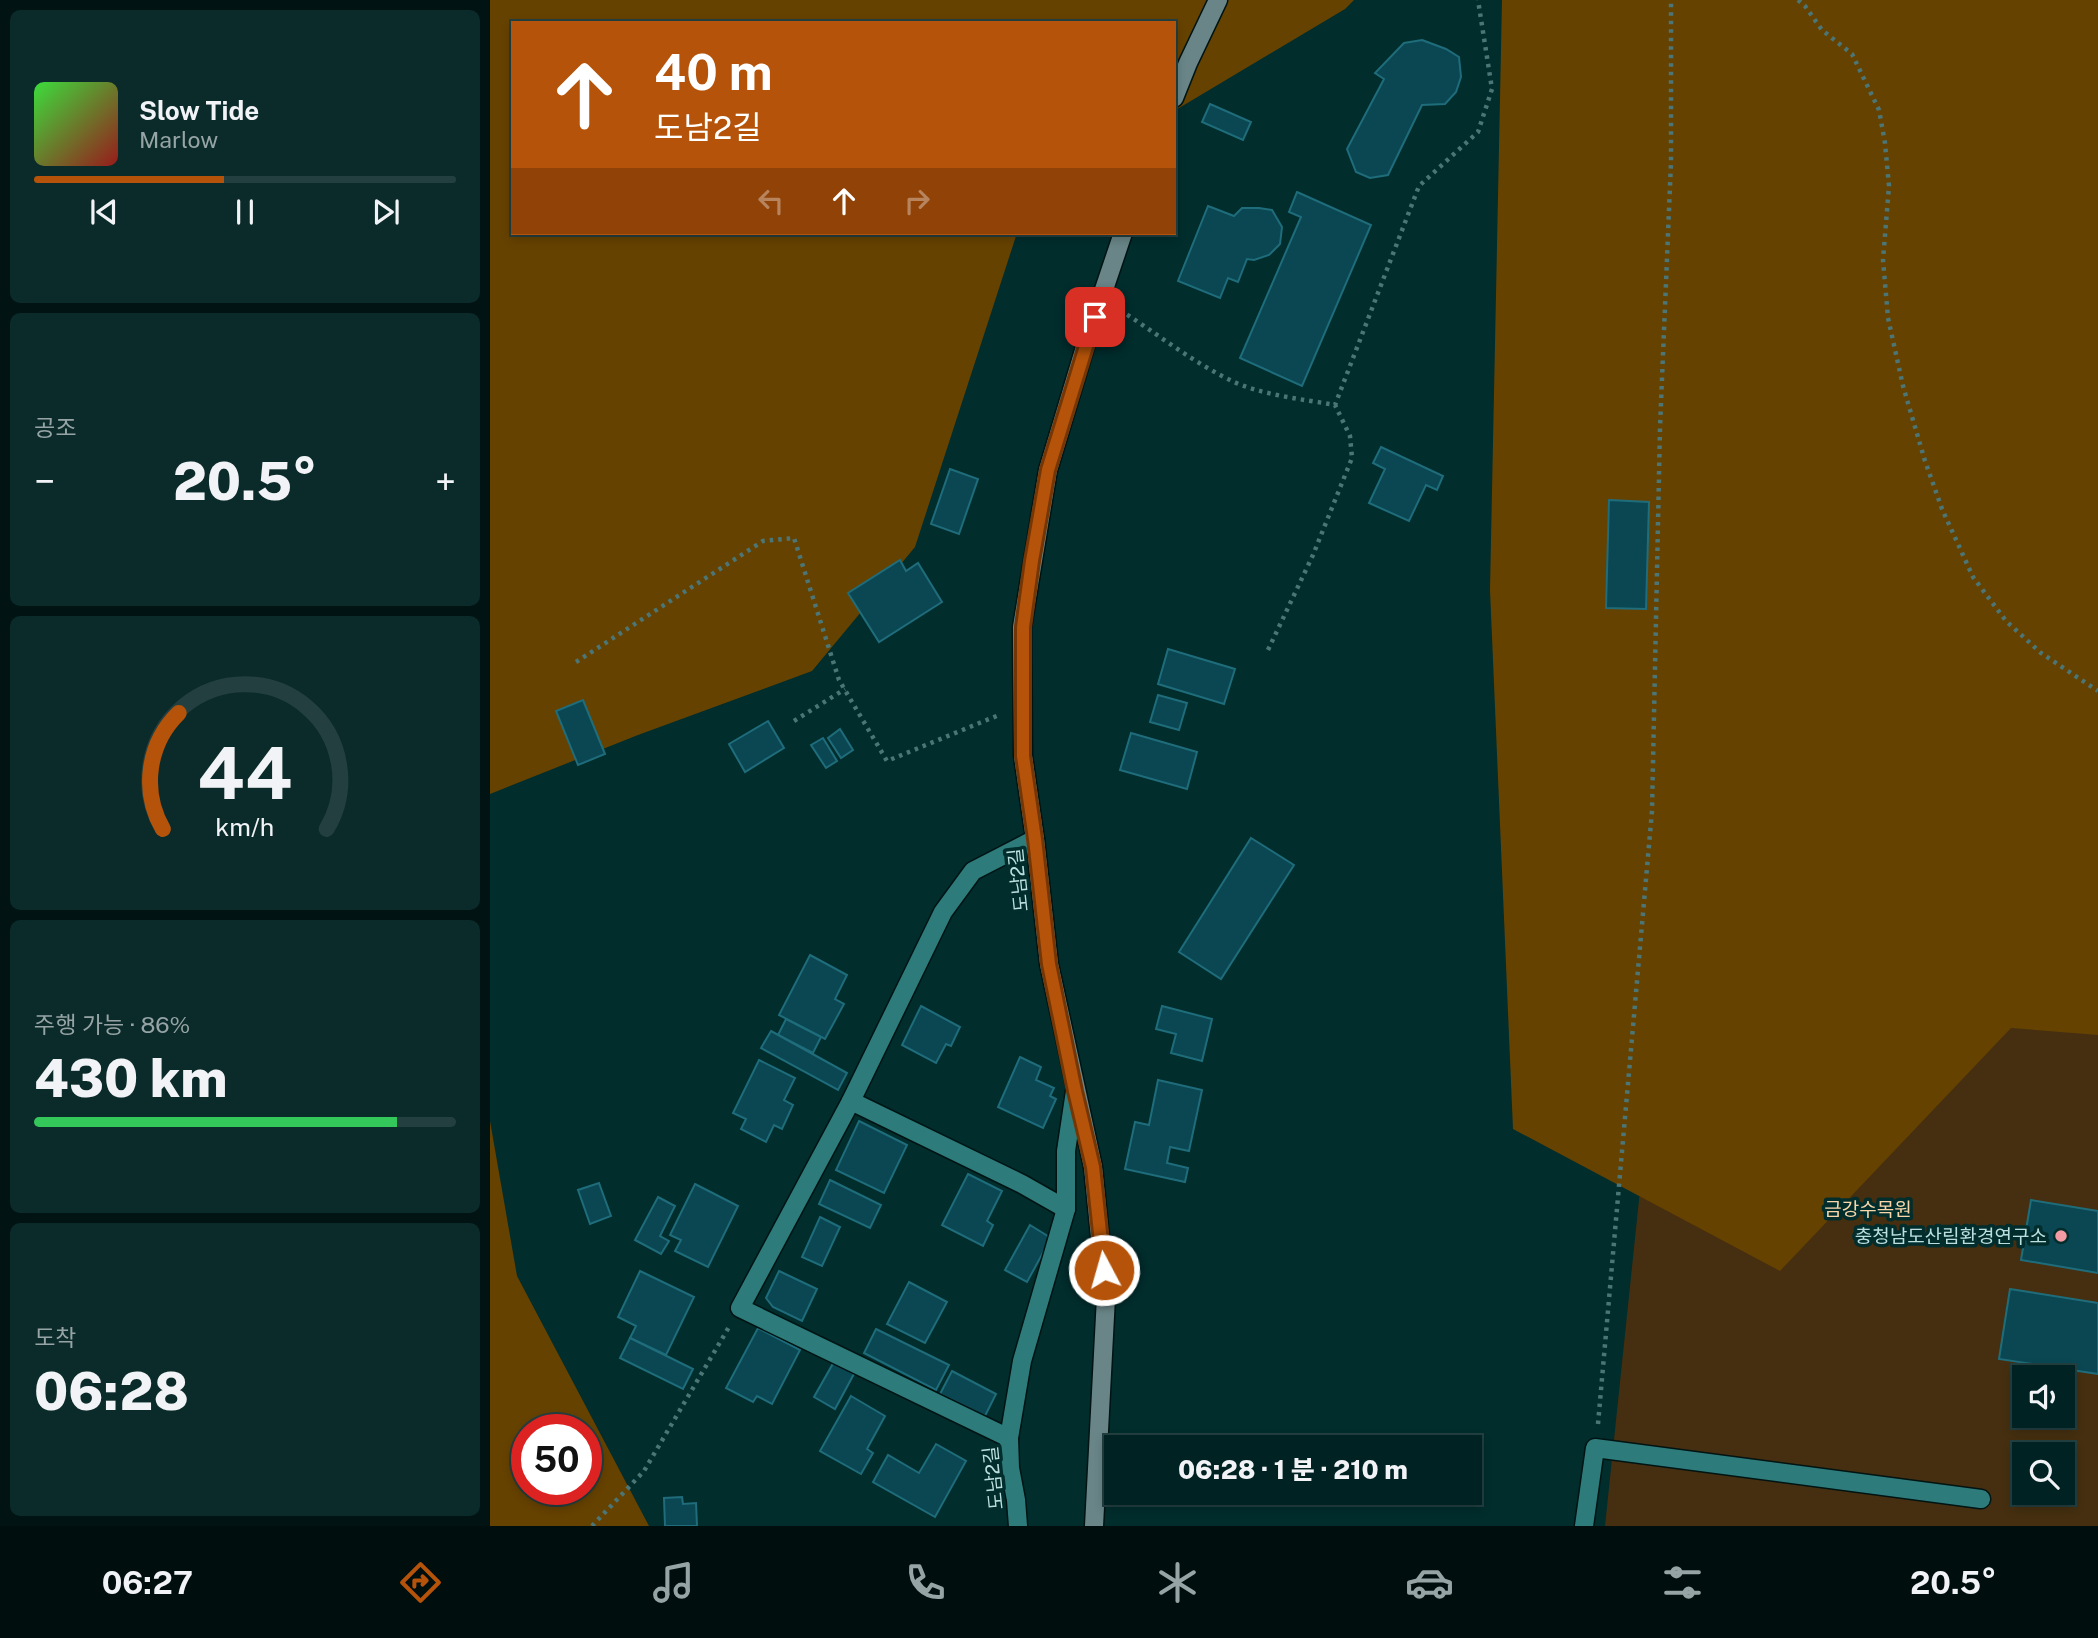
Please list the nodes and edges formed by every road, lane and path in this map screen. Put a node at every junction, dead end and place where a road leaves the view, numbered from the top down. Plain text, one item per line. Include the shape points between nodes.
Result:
1 (1219, 0) edge
2 (1478, 0) edge
3 (1671, 0) edge
4 (1798, 0) edge
5 (1176, 94) edge
6 (1122, 235) edge
7 (1101, 297) junction
8 (1335, 405) junction
9 (1268, 650) dead end
10 (576, 662) dead end
11 (845, 689) junction
12 (2098, 691) edge
13 (1023, 705) junction
14 (794, 721) dead end
15 (1035, 839) junction
16 (1075, 1091) junction
17 (851, 1101) junction
18 (1066, 1209) junction
19 (740, 1308) junction
20 (1009, 1438) junction
21 (1595, 1448) junction
22 (1981, 1499) dead end
23 (592, 1526) edge
24 (1018, 1526) edge
25 (1094, 1526) edge
26 (1584, 1526) edge

1 - 5 main road
2 - 8 path via 1492,89 1478,132 1419,186
3 - 21 path via 1671,162 1652,811
4 - 12 path via 1822,30 1852,54 1879,110 1889,186 1883,260 1888,318 1903,386 1942,509 1972,577 2006,621 2041,653
6 - 7 main road, 도남2길
7 - 8 path via 1232,381
7 - 13 main road, 도남2길 via 1048,470 1023,627
8 - 9 path via 1350,436 1352,458
10 - 11 path via 763,541 794,538
11 - 13 path via 887,761
11 - 14 path
13 - 15 main road, 도남2길 via 1023,756
15 - 16 main road, 도남2길 via 1049,964
15 - 17 street via 973,871 943,912
16 - 18 street, 도남2길 via 1066,1151
16 - 25 main road via 1093,1167 1106,1297
17 - 18 street
17 - 19 street
18 - 20 street, 도남2길 via 1022,1361
19 - 20 street
19 - 23 path via 644,1471
20 - 24 street, 도남2길
21 - 22 street
21 - 26 street

